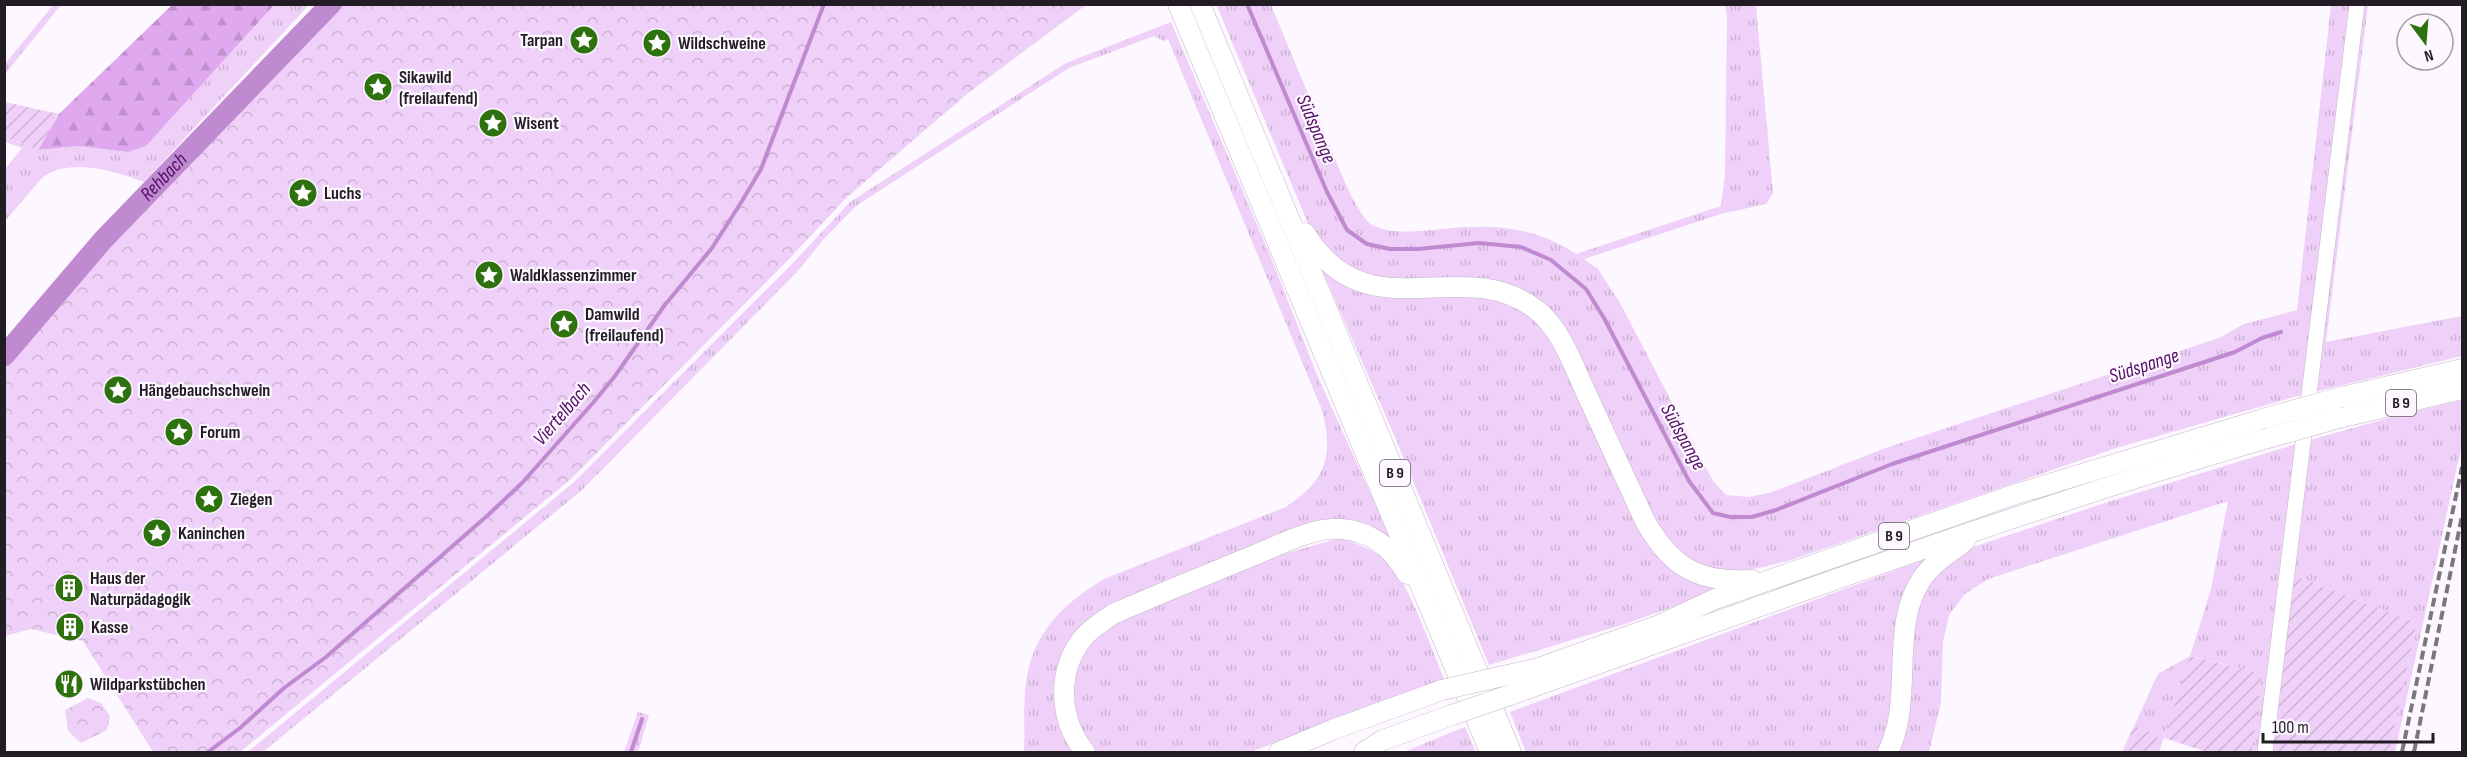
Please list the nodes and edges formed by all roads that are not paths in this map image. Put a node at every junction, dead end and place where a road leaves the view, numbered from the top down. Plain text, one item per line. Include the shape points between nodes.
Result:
1 (1178, 4) edge
2 (1200, 4) edge
3 (2357, 4) edge
4 (1280, 194) junction
5 (2463, 369) edge
6 (2463, 389) edge
7 (1982, 528) junction
8 (1775, 578) junction
9 (1431, 612) junction
10 (1085, 753) edge
11 (1279, 753) edge
12 (1364, 753) edge
13 (1490, 753) edge
14 (1511, 753) edge
15 (1888, 753) edge
16 (2265, 753) edge

1 - 9 highway, B 9
2 - 4 highway, B 9
3 - 16 main road
4 - 8 highway via 1321,256 1350,278 1392,288 1488,289 1514,297 1539,312 1562,342 1645,521 1668,556 1688,570 1714,579
4 - 14 highway, B 9
5 - 8 highway, B 9, bridge via 2342,397 2058,480
6 - 7 highway, B 9, bridge via 2265,439
7 - 12 highway, B 9, bridge via 1383,740
7 - 15 highway via 1935,563 1917,587 1905,633 1901,710
8 - 11 highway, bridge via 1539,668 1442,690
9 - 10 highway via 1389,550 1368,535 1340,529 1309,535 1175,588 1113,614 1093,628 1074,653 1065,681 1064,706
9 - 13 highway, B 9

